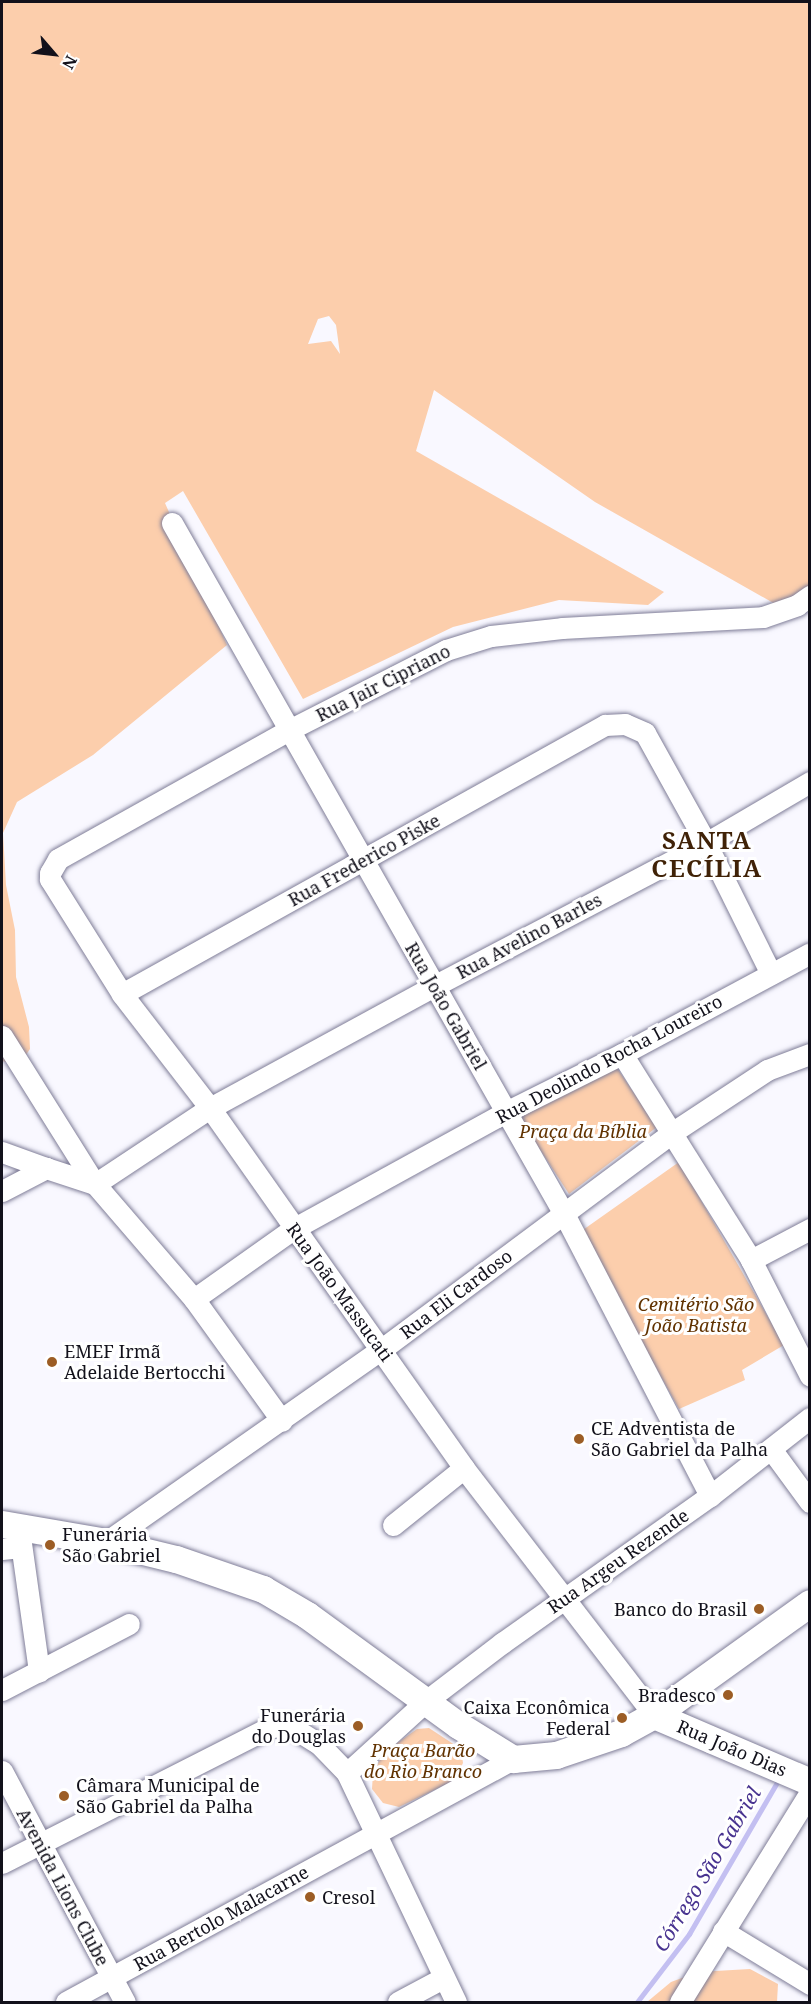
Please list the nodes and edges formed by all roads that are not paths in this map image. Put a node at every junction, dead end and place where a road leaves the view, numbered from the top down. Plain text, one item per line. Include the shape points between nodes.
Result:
1 (172, 523) dead end
2 (810, 596) edge
3 (290, 730) junction
4 (810, 782) edge
5 (706, 843) junction
6 (58, 859) joint
7 (363, 860) junction
8 (810, 953) edge
9 (771, 974) junction
10 (434, 986) junction
11 (122, 994) junction
12 (2, 1036) edge
13 (622, 1054) junction
14 (810, 1054) edge
15 (210, 1108) junction
16 (506, 1112) junction
17 (670, 1134) junction
18 (2, 1152) edge
19 (45, 1168) junction
20 (95, 1184) junction
21 (2, 1191) edge
22 (563, 1212) junction
23 (293, 1228) junction
24 (810, 1229) edge
25 (751, 1260) junction
26 (194, 1299) junction
27 (382, 1349) junction
28 (810, 1376) edge
29 (810, 1418) edge
30 (282, 1421) junction
31 (771, 1449) junction
32 (464, 1468) junction
33 (710, 1496) junction
34 (810, 1502) edge
35 (393, 1525) dead end
36 (11, 1537) edge
37 (106, 1542) junction
38 (565, 1599) junction
39 (810, 1603) edge
40 (129, 1624) dead end
41 (39, 1672) junction
42 (2, 1690) edge
43 (426, 1701) junction
44 (654, 1714) junction
45 (513, 1759) junction
46 (2, 1771) edge
47 (347, 1773) junction
48 (806, 1778) edge
49 (375, 1832) junction
50 (39, 1842) junction
51 (2, 1863) edge
52 (723, 1931) junction
53 (443, 1978) junction
54 (111, 1979) junction
55 (810, 1984) edge
56 (66, 2002) edge
57 (125, 2002) edge
58 (398, 2002) edge
59 (456, 2002) edge
60 (680, 2002) edge

1 - 3 street, Rua João Gabriel
2 - 3 street, Rua Jair Cipriano via 763,617 562,628 491,636 446,650
3 - 6 street, Rua Jair Cipriano
3 - 7 street, Rua João Gabriel
4 - 5 street, Rua Avelino Barles
5 - 7 street, Rua Frederico Piske via 645,732 625,724 605,725
5 - 9 street
5 - 10 street, Rua Avelino Barles
6 - 11 street, Rua João Massucati via 50,879
7 - 10 street, Rua João Gabriel
7 - 11 street, Rua Frederico Piske
8 - 9 street, Rua Deolindo Rocha Loureiro
9 - 13 street, Rua Deolindo Rocha Loureiro
10 - 15 street, Rua Avelino Barles
10 - 16 street, Rua João Gabriel
11 - 15 street, Rua João Massucati
12 - 20 street
13 - 16 street, Rua Deolindo Rocha Loureiro
13 - 17 street
14 - 17 street, Rua Eli Cardoso via 767,1070
15 - 20 street, Rua Avelino Barles
15 - 23 street, Rua João Massucati
16 - 22 street, Rua João Gabriel
16 - 23 street, Rua Deolindo Rocha Loureiro
17 - 22 street, Rua Eli Cardoso
17 - 25 street
18 - 19 street
19 - 20 street
19 - 21 street
20 - 26 street
22 - 27 street, Rua Eli Cardoso
22 - 33 street, Rua João Gabriel
23 - 26 street, Rua Deolindo Rocha Loureiro
23 - 27 street, Rua João Massucati
24 - 25 street
25 - 28 street
26 - 30 street
27 - 30 street, Rua Eli Cardoso
27 - 32 street, Rua João Massucati
29 - 31 street, Rua Argeu Rezende
30 - 37 street, Rua Eli Cardoso
31 - 33 street, Rua Argeu Rezende
31 - 34 street
32 - 35 street
32 - 38 street, Rua João Massucati
33 - 38 street, Rua Argeu Rezende
36 - 37 main road
36 - 41 street
37 - 43 main road via 176,1559 263,1589 307,1615
38 - 43 street, Rua Argeu Rezende
38 - 44 street, Rua João Massucati
39 - 44 main road
40 - 41 street
41 - 42 street
43 - 45 main road
43 - 47 street
44 - 45 main road via 592,1745 556,1755
44 - 48 main road, Rua João Dias
45 - 49 street
46 - 50 street, Avenida Lions Clube
47 - 49 street
47 - 50 street via 319,1744 295,1729 283,1725 268,1728
48 - 52 street
49 - 53 street
49 - 54 street, Rua Bertolo Malacarne
50 - 51 street
50 - 54 street, Avenida Lions Clube
52 - 55 street
52 - 60 street
53 - 58 street
53 - 59 street
54 - 56 street, Rua Bertolo Malacarne
54 - 57 street, Avenida Lions Clube

